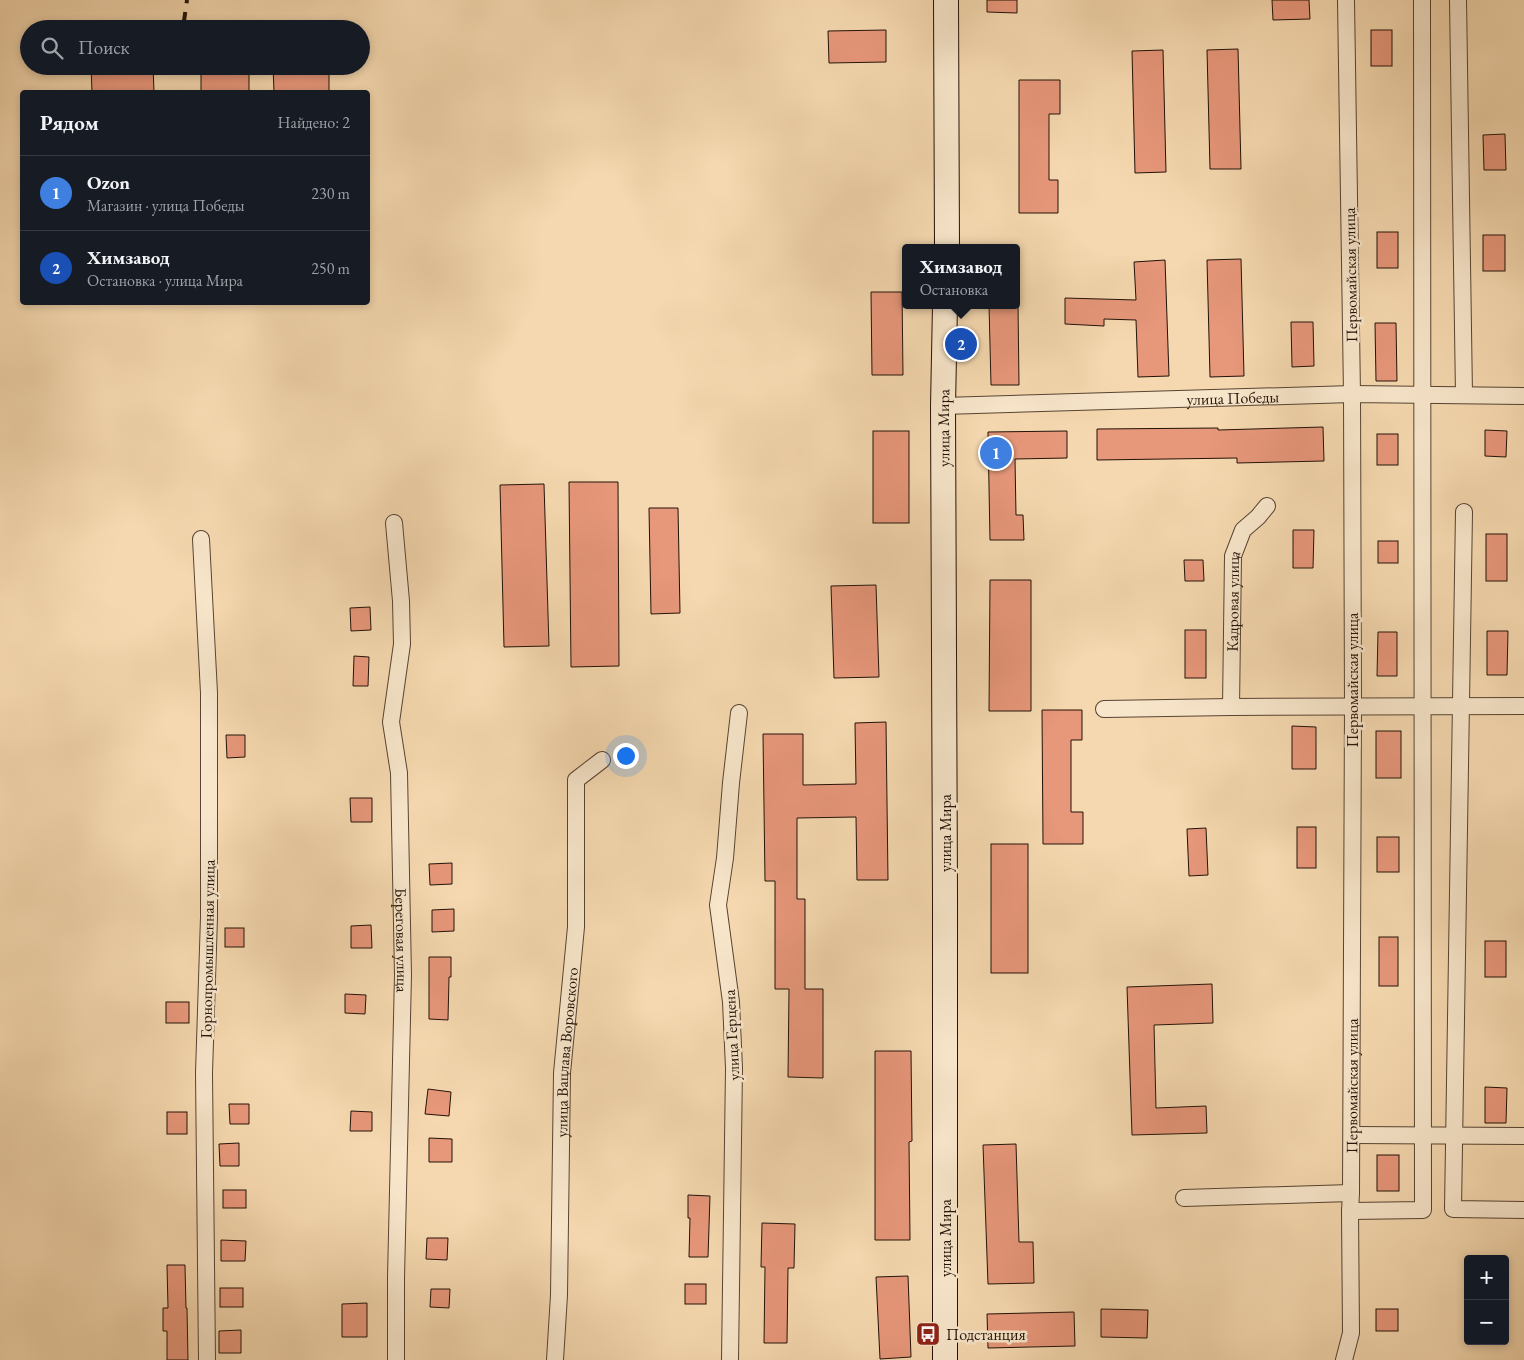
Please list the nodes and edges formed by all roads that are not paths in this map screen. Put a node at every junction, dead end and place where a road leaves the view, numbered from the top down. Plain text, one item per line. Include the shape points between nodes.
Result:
1 (946, 0) edge
2 (1346, 0) edge
3 (1422, 0) edge
4 (1458, 0) edge
5 (947, 244) edge
6 (945, 309) edge
7 (1352, 394) junction
8 (1422, 394) junction
9 (1464, 395) junction
10 (1524, 396) edge
11 (943, 406) junction
12 (1267, 506) dead end
13 (1464, 512) dead end
14 (394, 523) dead end
15 (202, 538) dead end
16 (1353, 706) junction
17 (1422, 706) junction
18 (1461, 706) junction
19 (1524, 706) edge
20 (1231, 707) junction
21 (1104, 709) dead end
22 (739, 713) dead end
23 (602, 760) dead end
24 (1352, 1135) junction
25 (1423, 1136) junction
26 (1454, 1136) junction
27 (1524, 1136) edge
28 (1351, 1193) junction
29 (1184, 1198) dead end
30 (1524, 1210) edge
31 (1350, 1211) junction
32 (207, 1360) edge
33 (396, 1360) edge
34 (555, 1360) edge
35 (730, 1360) edge
36 (944, 1360) edge
37 (1344, 1360) edge

1 - 5 main road
2 - 7 street, Первомайская улица
3 - 8 street
4 - 9 street
6 - 11 main road, улица Мира
7 - 8 street, улица Победы
7 - 11 street, улица Победы
7 - 16 street, Первомайская улица
8 - 9 street, улица Победы
8 - 17 street
9 - 10 street, улица Победы
11 - 36 main road, улица Мира
12 - 20 street, Кадровая улица via 1243,530 1233,556
13 - 18 street
14 - 33 street, Береговая улица via 402,644 391,722 400,772 403,975
15 - 32 street, Горнопромышленная улица via 209,693 209,917 204,1074
16 - 17 street
16 - 20 street
16 - 24 street, Первомайская улица
17 - 18 street
17 - 25 street
18 - 19 street
18 - 26 street
20 - 21 street
22 - 35 street, улица Герцена via 718,905 731,1002 734,1068
23 - 34 street, улица Вацлава Воровского via 576,780 576,927 562,1073
24 - 25 street
24 - 28 street, Первомайская улица
25 - 26 street
25 - 31 street via 1423,1210
26 - 27 street
26 - 30 street via 1453,1209
28 - 29 street
28 - 31 street, Первомайская улица
31 - 37 street, Первомайская улица via 1351,1333

